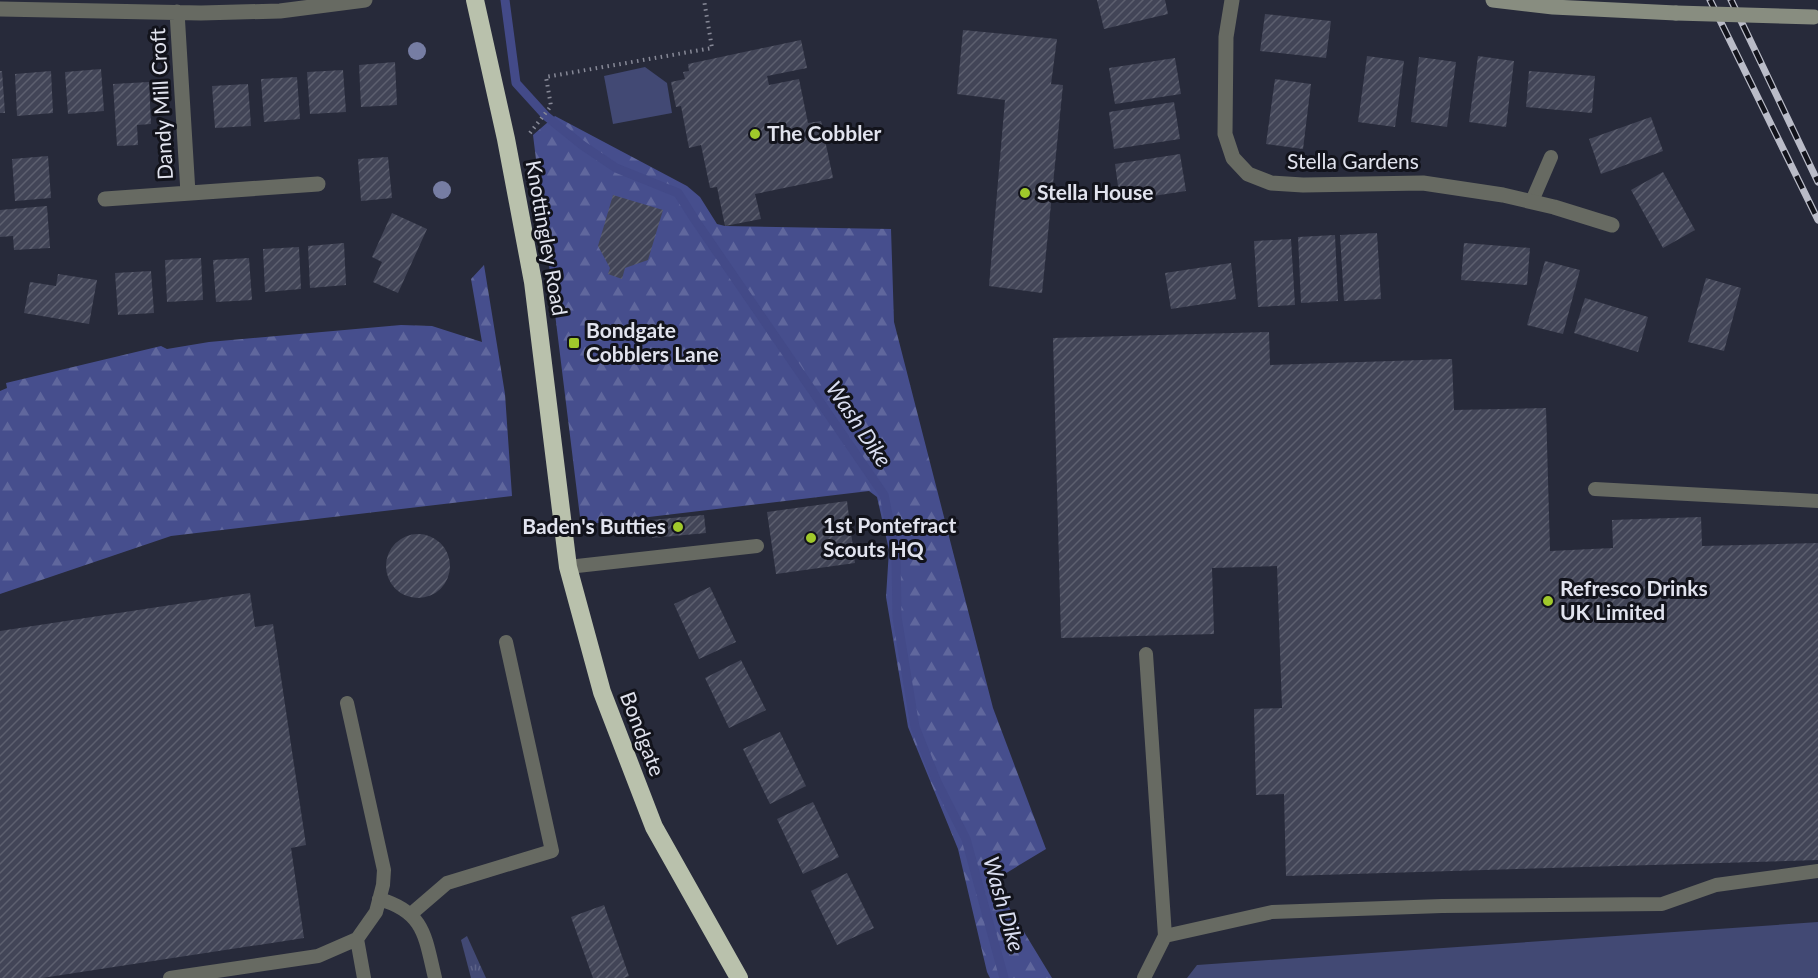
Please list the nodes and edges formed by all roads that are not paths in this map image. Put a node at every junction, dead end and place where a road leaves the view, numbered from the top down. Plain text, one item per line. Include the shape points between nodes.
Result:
1 (365, 0) edge
2 (475, 0) edge
3 (1233, 0) edge
4 (1493, 0) edge
5 (0, 9) edge
6 (177, 12) junction
7 (1816, 17) edge
8 (1551, 157) dead end
9 (318, 184) dead end
10 (188, 193) junction
11 (105, 199) dead end
12 (1532, 201) junction
13 (1612, 225) dead end
14 (557, 486) joint
15 (1594, 489) dead end
16 (1818, 501) edge
17 (757, 546) dead end
18 (568, 567) junction
19 (506, 642) dead end
20 (1146, 654) dead end
21 (347, 703) dead end
22 (1818, 871) edge
23 (379, 899) junction
24 (411, 914) junction
25 (1165, 936) junction
26 (357, 939) junction
27 (190, 976) edge
28 (170, 978) edge
29 (364, 978) edge
30 (435, 978) edge
31 (739, 978) edge
32 (1144, 978) edge

1 - 6 street via 280,10
2 - 14 highway, Knottingley Road via 524,229
3 - 12 street, Stella Gardens via 1226,37 1225,134 1233,158 1248,174 1271,183 1303,185 1424,183
4 - 7 street, bridge via 1553,7
5 - 6 street
6 - 10 street, Dandy Mill Croft
8 - 12 lane
9 - 10 street, Dandy Mill Croft
10 - 11 street, Dandy Mill Croft
12 - 13 street, Stella Gardens
14 - 18 highway, Bondgate
15 - 16 lane
17 - 18 lane
18 - 31 highway, Bondgate via 602,692 654,827
19 - 24 lane via 552,851 447,883
20 - 25 lane
21 - 23 lane via 384,870
22 - 25 lane via 1716,885 1662,904 1272,912
23 - 24 lane
23 - 26 lane via 376,912
24 - 30 lane via 423,930
25 - 32 lane
26 - 27 lane via 318,956
26 - 29 lane
27 - 28 lane

